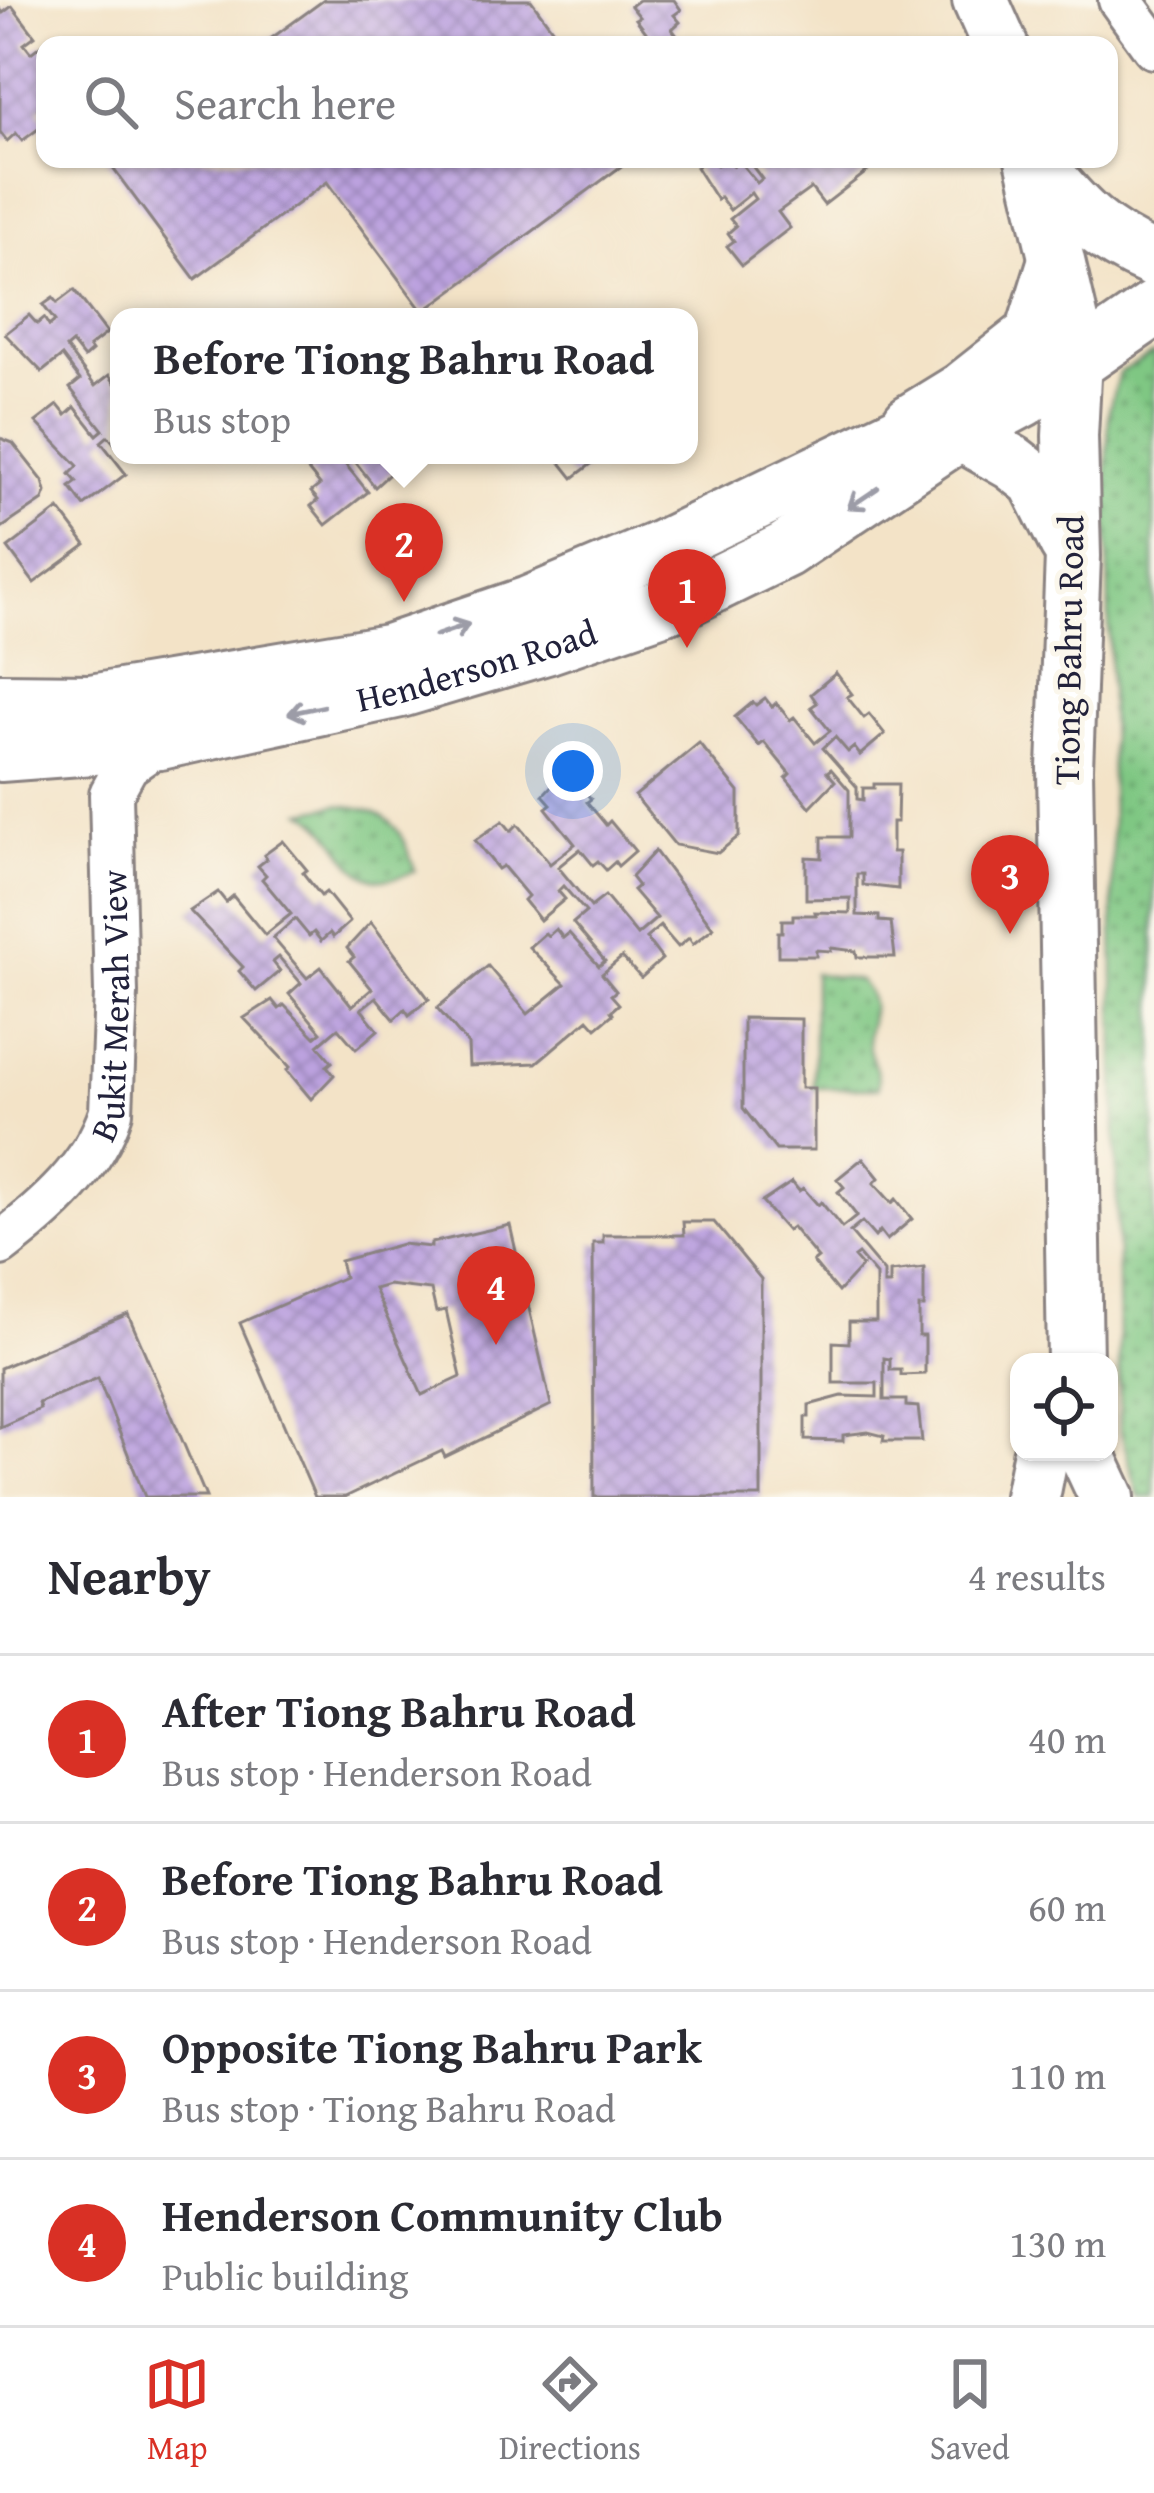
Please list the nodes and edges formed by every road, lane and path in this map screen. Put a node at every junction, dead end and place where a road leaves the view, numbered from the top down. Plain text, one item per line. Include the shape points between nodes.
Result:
1 (980, 0) edge
2 (1120, 0) edge
3 (996, 36) edge
4 (1154, 47) edge
5 (1035, 168) edge
6 (1040, 168) edge
7 (1056, 260) junction
8 (1154, 260) edge
9 (1154, 287) edge
10 (1154, 309) edge
11 (1075, 350) junction
12 (960, 433) junction
13 (857, 455) junction
14 (1073, 556) junction
15 (0, 701) edge
16 (160, 742) junction
17 (20, 753) edge
18 (89, 1143) junction
19 (0, 1223) edge
20 (0, 1244) edge
21 (1069, 1349) edge
22 (1038, 1461) edge
23 (1085, 1461) edge
24 (1089, 1461) edge
25 (1032, 1497) edge
26 (1088, 1497) edge
27 (1107, 1497) edge

1 - 3 main road
2 - 4 street
5 - 7 main road, Tiong Bahru Road
6 - 8 main road via 1079,215
7 - 11 main road, Tiong Bahru Road
7 - 13 main road via 1033,334
9 - 11 main road, Henderson Road
10 - 11 main road, Henderson Road
11 - 12 main road, Henderson Road via 1022,400
11 - 13 main road, Henderson Road
11 - 14 main road, Tiong Bahru Road
12 - 14 main road via 1036,481
12 -> 16 main road, Henderson Road via 785,550 682,600 400,690
15 -> 13 main road, Henderson Road via 91,702 388,652 571,587
14 - 21 main road, Tiong Bahru Road via 1065,768
16 - 17 main road, Henderson Road
16 - 18 street, Bukit Merah View via 127,765 112,794 116,1046 111,1112
17 - 18 street, Bukit Merah View via 62,763 89,794 101,1045
18 - 19 street, Bukit Merah View
18 - 20 street, Bukit Merah View via 67,1185
22 - 25 main road
23 - 26 main road
24 - 27 main road

